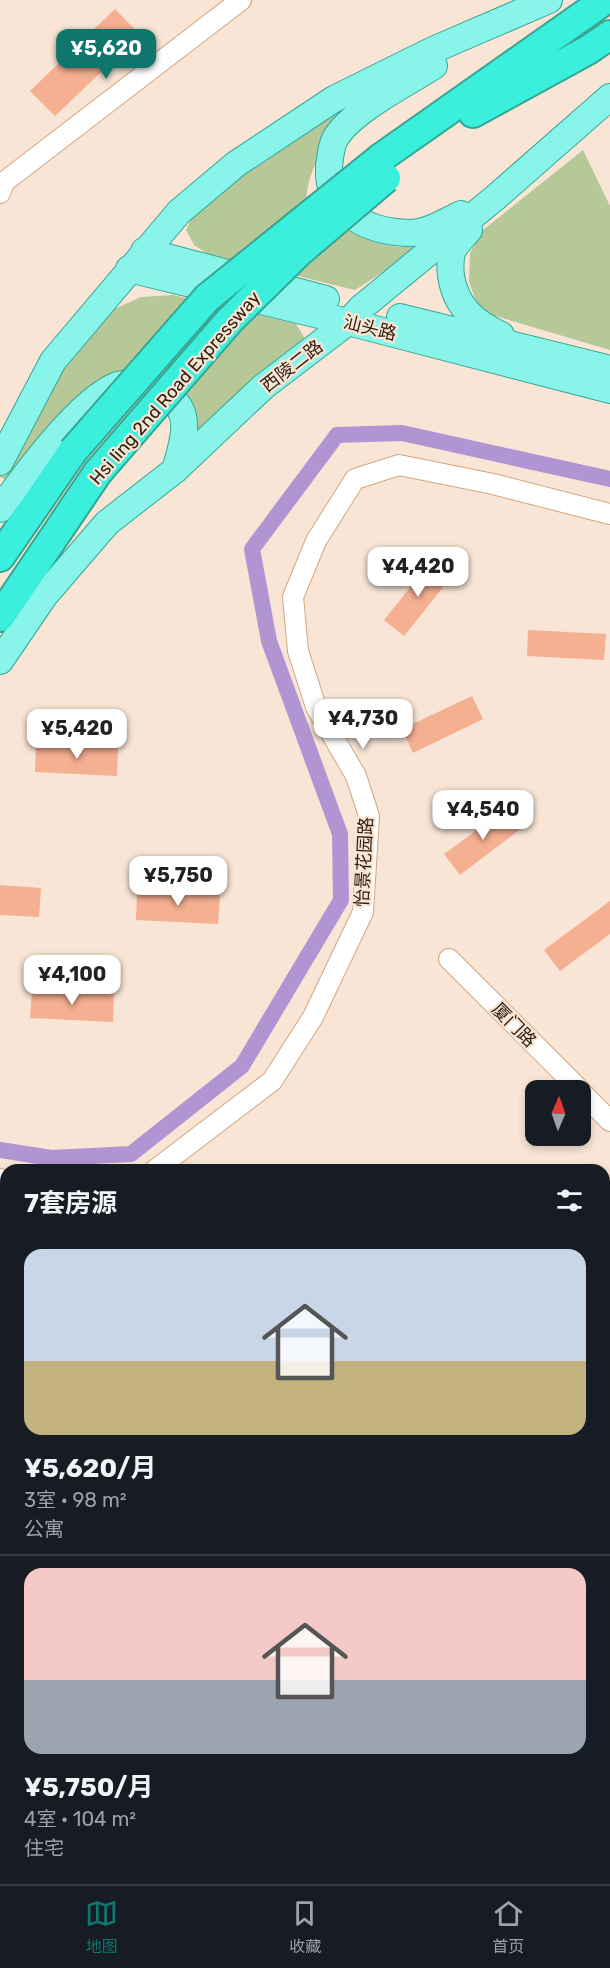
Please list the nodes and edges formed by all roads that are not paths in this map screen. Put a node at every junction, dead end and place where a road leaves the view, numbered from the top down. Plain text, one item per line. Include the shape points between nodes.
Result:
1 (241, 0) edge
2 (605, 0) edge
3 (538, 5) edge
4 (610, 13) edge
5 (610, 35) edge
6 (610, 97) edge
7 (473, 113) junction
8 (389, 163) junction
9 (0, 193) edge
10 (496, 197) junction
11 (136, 260) junction
12 (354, 315) junction
13 (534, 350) junction
14 (610, 369) edge
15 (610, 390) edge
16 (0, 462) edge
17 (175, 470) junction
18 (0, 509) edge
19 (610, 514) edge
20 (0, 557) edge
21 (0, 617) edge
22 (0, 661) edge
23 (449, 959) dead end
24 (569, 1080) edge
25 (591, 1102) edge
26 (610, 1121) edge
27 (163, 1164) edge

1 - 9 street via 4,182
2 - 8 highway, Hsi ling 2nd Road Expressway
3 - 10 main road via 383,96 334,140 329,160 328,178 336,200 355,220 377,230 412,233 436,227
3 - 11 main road via 433,50 334,99 236,164 179,212
4 - 7 highway, Hsi ling 2nd Road Expressway
5 - 7 highway
6 - 10 main road, 西陵二路
7 - 8 highway, Hsi ling 2nd Road Expressway
8 - 20 highway, Hsi ling 2nd Road Expressway, bridge via 207,298 73,451
8 - 21 highway, Hsi ling 2nd Road Expressway, bridge via 230,320 98,472
10 - 12 main road, 西陵二路
10 - 13 main road via 452,250 453,290 462,308 481,325
11 - 12 main road, 汕头路
11 - 16 main road via 53,361
12 - 13 main road, 汕头路
12 - 15 main road, 汕头路
12 - 17 main road, 西陵二路 via 263,387
13 - 14 main road, 汕头路
17 - 18 main road via 185,419 175,400 148,386 116,385 80,413 30,468
17 - 22 main road, 西陵二路 via 107,523 45,595
19 - 27 street, 怡景花园路 via 399,465 355,479 316,541 293,597 298,651 316,706 356,776 369,816 363,912 313,1017 272,1081
23 - 24 street, 厦门路
25 - 26 street, 厦门路

